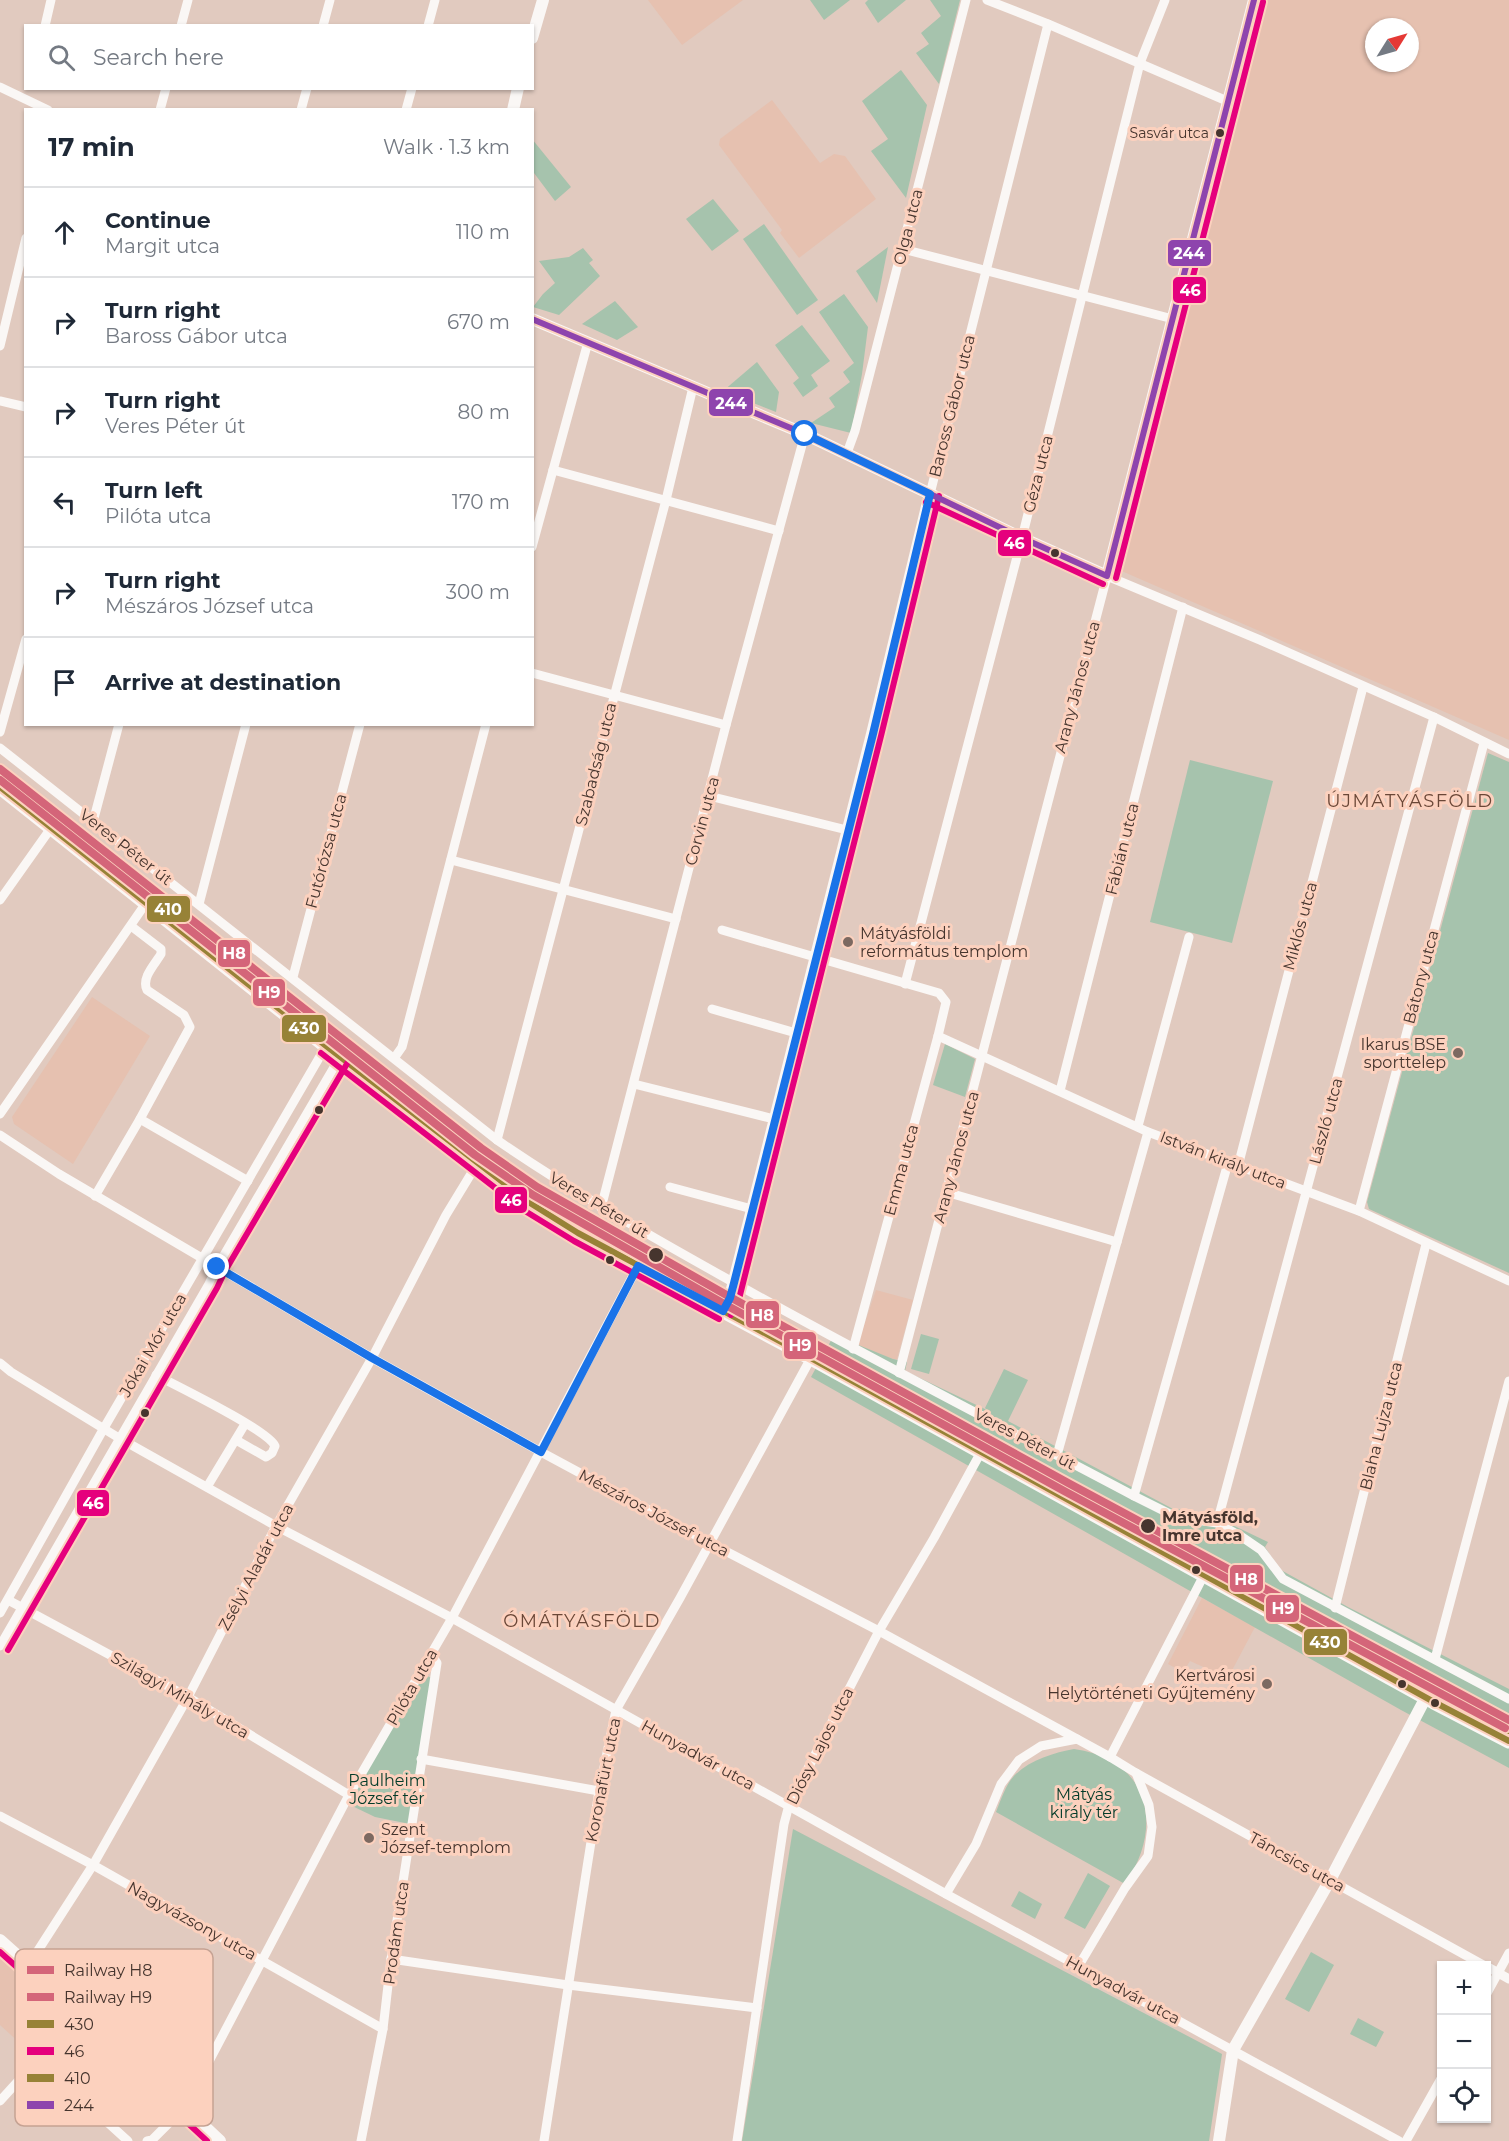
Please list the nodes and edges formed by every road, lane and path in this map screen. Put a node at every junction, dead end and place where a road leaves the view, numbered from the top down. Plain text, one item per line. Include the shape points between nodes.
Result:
1 (51, 0) edge
2 (188, 0) edge
3 (330, 0) edge
4 (435, 0) edge
5 (543, 0) edge
6 (966, 0) edge
7 (987, 0) edge
8 (1165, 0) edge
9 (1254, 0) edge
10 (45, 24) edge
11 (182, 24) edge
12 (324, 24) edge
13 (429, 24) edge
14 (1048, 24) junction
15 (534, 31) edge
16 (1140, 63) junction
17 (0, 87) edge
18 (28, 90) edge
19 (165, 90) edge
20 (306, 90) edge
21 (411, 90) edge
22 (518, 90) edge
23 (26, 99) junction
24 (1227, 101) junction
25 (44, 108) edge
26 (161, 108) edge
27 (302, 108) edge
28 (407, 108) edge
29 (513, 108) edge
30 (24, 246) edge
31 (903, 249) junction
32 (987, 270) junction
33 (1082, 295) junction
34 (534, 319) edge
35 (1173, 319) junction
36 (588, 342) junction
37 (0, 346) edge
38 (693, 387) junction
39 (0, 401) edge
40 (24, 407) edge
41 (805, 434) junction
42 (847, 453) junction
43 (553, 470) junction
44 (930, 494) junction
45 (666, 500) junction
46 (779, 531) junction
47 (1022, 538) junction
48 (534, 541) edge
49 (1107, 576) junction
50 (1183, 607) junction
51 (24, 646) edge
52 (534, 674) edge
53 (1363, 687) junction
54 (614, 695) junction
55 (1434, 717) junction
56 (118, 726) edge
57 (245, 726) edge
58 (359, 726) edge
59 (485, 726) edge
60 (726, 726) junction
61 (0, 732) edge
62 (1484, 742) junction
63 (0, 748) edge
64 (1509, 754) edge
65 (0, 787) edge
66 (709, 796) junction
67 (93, 822) junction
68 (51, 828) junction
69 (847, 830) junction
70 (451, 860) junction
71 (564, 890) junction
72 (0, 900) edge
73 (146, 903) junction
74 (199, 904) junction
75 (676, 919) junction
76 (131, 926) junction
77 (722, 930) dead end
78 (1189, 937) dead end
79 (815, 956) junction
80 (293, 976) junction
81 (905, 984) junction
82 (712, 1009) dead end
83 (796, 1033) junction
84 (938, 1036) junction
85 (326, 1046) junction
86 (982, 1055) junction
87 (395, 1057) junction
88 (340, 1058) junction
89 (634, 1084) junction
90 (1060, 1091) junction
91 (0, 1114) edge
92 (140, 1119) junction
93 (774, 1119) junction
94 (1137, 1126) junction
95 (1148, 1132) junction
96 (0, 1135) edge
97 (497, 1140) junction
98 (1228, 1163) junction
99 (477, 1164) junction
100 (1238, 1166) junction
101 (248, 1181) junction
102 (670, 1187) dead end
103 (946, 1192) junction
104 (1307, 1192) junction
105 (95, 1196) junction
106 (601, 1208) junction
107 (752, 1209) junction
108 (1359, 1211) junction
109 (1117, 1242) junction
110 (1426, 1244) junction
111 (202, 1259) junction
112 (638, 1266) junction
113 (217, 1267) junction
114 (1509, 1281) edge
115 (734, 1283) junction
116 (723, 1311) junction
117 (852, 1349) junction
118 (372, 1358) junction
119 (811, 1358) junction
120 (0, 1363) edge
121 (899, 1373) junction
122 (156, 1375) junction
123 (1509, 1381) edge
124 (246, 1424) junction
125 (104, 1428) junction
126 (119, 1438) junction
127 (236, 1440) junction
128 (541, 1452) junction
129 (981, 1452) junction
130 (1057, 1455) junction
131 (207, 1487) junction
132 (1134, 1496) junction
133 (1217, 1523) junction
134 (276, 1526) junction
135 (710, 1543) junction
136 (1204, 1575) junction
137 (8, 1600) junction
138 (1335, 1608) junction
139 (22, 1609) junction
140 (0, 1613) edge
141 (452, 1618) junction
142 (879, 1631) junction
143 (0, 1646) edge
144 (431, 1654) junction
145 (1435, 1659) junction
146 (188, 1697) junction
147 (1426, 1697) junction
148 (1509, 1700) edge
149 (616, 1710) junction
150 (1077, 1739) junction
151 (1509, 1741) edge
152 (1110, 1757) junction
153 (420, 1760) junction
154 (1136, 1773) junction
155 (599, 1791) junction
156 (349, 1795) junction
157 (789, 1805) junction
158 (0, 1816) edge
159 (93, 1865) junction
160 (1330, 1880) junction
161 (946, 1894) junction
162 (0, 1940) edge
163 (39, 1949) edge
164 (1509, 1953) edge
165 (15, 1954) edge
166 (391, 1959) junction
167 (262, 1960) junction
168 (1477, 1961) edge
169 (1078, 1967) junction
170 (1491, 1969) edge
171 (1499, 1973) junction
172 (1509, 1979) edge
173 (568, 1985) junction
174 (1491, 1987) edge
175 (757, 2008) junction
176 (383, 2030) junction
177 (1233, 2050) junction
178 (213, 2054) edge
179 (15, 2084) edge
180 (1437, 2086) edge
181 (0, 2101) edge
182 (111, 2126) edge
183 (166, 2126) edge
184 (205, 2126) edge
185 (128, 2141) edge
186 (147, 2141) edge
187 (220, 2141) edge
188 (361, 2141) edge
189 (544, 2141) edge
190 (737, 2141) edge
191 (1219, 2141) edge
192 (1399, 2141) edge
193 (1406, 2141) edge

1 - 10 street
2 - 11 street
3 - 12 street
4 - 13 street
5 - 15 street
6 - 31 street, Olga utca
7 - 14 street
8 - 16 street, Géza utca
9 - 24 street, Arany János utca
14 - 16 street
14 - 32 street, Baross Gábor utca
16 - 24 street
16 - 33 street, Géza utca
17 - 23 street
18 - 23 street
19 - 26 street
20 - 27 street
21 - 28 street
22 - 29 street
23 - 25 street
24 - 35 street, Arany János utca
30 - 37 street
31 - 32 street
31 - 42 street, Olga utca
32 - 33 street
32 - 44 street, Baross Gábor utca
33 - 35 street
33 - 47 street, Géza utca
34 - 36 street
35 - 49 street, Arany János utca
36 - 38 street
36 - 43 street
38 - 41 street
38 - 45 street, Szabadság utca
39 - 40 street
41 - 42 street
41 - 46 street, Corvin utca
42 - 44 street
43 - 45 street
43 - 48 street
44 - 47 street
44 - 69 street, Baross Gábor utca
45 - 46 street
45 - 54 street, Szabadság utca
46 - 60 street, Corvin utca
47 - 49 street
47 - 81 street, Géza utca
49 - 50 street
49 - 86 street, Arany János utca
50 - 53 street
50 - 90 street, Fábián utca
51 - 61 street
52 - 54 street
53 - 55 street
53 - 100 street, Miklós utca
54 - 60 street
54 - 71 street, Szabadság utca
55 - 62 street
55 - 104 street, László utca
56 - 67 street
57 - 74 street
58 - 80 street, Futórózsa utca
59 - 70 street
60 - 66 street, Corvin utca
62 - 64 street
62 - 108 street, Bátony utca
63 - 67 street, Veres Péter út
65 - 68 main road, Veres Péter út
66 - 69 street
66 - 75 street, Corvin utca
67 - 74 street, Veres Péter út
68 - 72 street
68 - 73 main road, Veres Péter út
69 - 79 street, Baross Gábor utca
70 - 71 street
70 - 87 street via 402,1047
71 - 75 street
71 - 97 street, Szabadság utca
73 - 76 street
73 - 85 main road, Veres Péter út
74 - 80 street, Veres Péter út
75 - 89 street, Corvin utca
76 - 91 street
76 - 92 street via 160,949 145,987 184,1015 190,1027
77 - 79 street
78 - 94 street
79 - 81 street
79 - 83 street, Baross Gábor utca
80 - 87 street, Veres Péter út
81 - 84 street, Emma utca via 939,993 946,1002
82 - 83 street
83 - 93 street, Baross Gábor utca
84 - 86 street, István király utca
84 - 117 street, Emma utca
85 - 88 main road, Veres Péter út
85 - 101 street, Jókai Mór utca
86 - 90 street, István király utca
86 - 103 street, Arany János utca
87 - 97 street, Veres Péter út
88 - 99 main road, Veres Péter út
88 - 113 street, Jókai Mór utca
89 - 93 street
89 - 106 street, Corvin utca
90 - 94 street, István király utca
92 - 101 street
92 - 105 street
93 - 107 street, Baross Gábor utca
94 - 95 street, István király utca
95 - 98 street, István király utca
95 - 109 street
96 - 105 street, Mészáros József utca
97 - 106 street, Veres Péter út
98 - 100 street, István király utca
98 - 132 street
99 - 112 main road, Veres Péter út via 543,1212
99 - 118 street, Zsélyi Aladár utca
100 - 104 street, István király utca
101 - 111 street, Jókai Mór utca
102 - 107 street
103 - 109 street
103 - 121 street, Arany János utca
104 - 108 street, István király utca
104 - 133 street, László utca
105 - 111 street, Mészáros József utca
106 - 115 street, Veres Péter út
107 - 115 street, Baross Gábor utca
108 - 110 street, István király utca
109 - 130 street
110 - 114 street, István király utca
110 - 138 street, Blaha Lujza utca
111 - 113 street, Mészáros József utca
111 - 125 street, Jókai Mór utca
112 - 116 main road, Veres Péter út
112 - 128 street, Pilóta utca
113 - 118 street, Mészáros József utca
113 - 122 street, Jókai Mór utca
115 - 116 street, Baross Gábor utca
115 - 117 street, Veres Péter út
116 - 119 main road, Veres Péter út
117 - 121 street, Veres Péter út
118 - 128 street, Mészáros József utca
118 - 134 street, Zsélyi Aladár utca
119 - 129 main road, Veres Péter út
119 - 135 street, Koronafürt utca
120 - 125 street, Hunyadvár utca
121 - 130 street, Veres Péter út
122 - 124 street
122 - 126 street, Jókai Mór utca
123 - 145 street
124 - 127 street
124 - 127 street via 272,1440 272,1453 266,1457
125 - 126 street, Hunyadvár utca
125 - 137 street, Jókai Mór utca
126 - 131 street, Hunyadvár utca
126 - 139 street, Jókai Mór utca
127 - 131 street
128 - 135 street, Mészáros József utca
128 - 141 street, Pilóta utca
129 - 136 main road, Veres Péter út
129 - 142 street, Diósy Lajos utca
130 - 132 street, Veres Péter út
131 - 134 street, Hunyadvár utca
132 - 133 street, Veres Péter út via 1176,1517
133 - 138 street, Veres Péter út via 1261,1550 1283,1579
134 - 141 street, Hunyadvár utca
134 - 146 street, Zsélyi Aladár utca
135 - 142 street, Mészáros József utca
135 - 149 street, Koronafürt utca
136 - 147 main road, Veres Péter út
136 - 152 street
137 - 139 street, Szilágyi Mihály utca
137 - 140 street, Jókai Mór utca
138 - 145 street, Veres Péter út
139 - 143 street, Jókai Mór utca
139 - 146 street, Szilágyi Mihály utca
141 - 144 street, Pilóta utca
141 - 149 street, Hunyadvár utca
142 - 150 street, Mészáros József utca
142 - 157 street, Diósy Lajos utca
144 - 153 street, Prodám utca via 437,1663
144 - 156 street, Pilóta utca
145 - 148 street, Veres Péter út
146 - 156 street, Szilágyi Mihály utca
146 - 159 street, Zsélyi Aladár utca
147 - 151 main road, Veres Péter út
147 - 160 street
149 - 155 street, Koronafürt utca
149 - 157 street, Hunyadvár utca
150 - 152 street, Mészáros József utca
150 - 161 street via 1041,1746 1019,1760 1001,1784 976,1844
152 - 154 street, Táncsics utca
153 - 155 street
153 - 166 street, Prodám utca
154 - 160 street, Táncsics utca
154 - 169 street via 1149,1805 1152,1827 1148,1856
155 - 173 street, Koronafürt utca
156 - 167 street, Pilóta utca
157 - 161 street, Hunyadvár utca
157 - 175 street, Diósy Lajos utca
158 - 159 street, Nagyvázsony utca
159 - 163 street, Zsélyi Aladár utca
159 - 167 street, Nagyvázsony utca
160 - 168 street, Táncsics utca
160 - 177 street
161 - 169 street, Hunyadvár utca
162 - 165 street
164 - 171 street
166 - 173 street
166 - 176 street, Prodám utca
167 - 176 street, Nagyvázsony utca
167 - 178 street, Pilóta utca
169 - 177 street, Hunyadvár utca
170 - 171 street, Táncsics utca
171 - 172 street, Táncsics utca
171 - 174 street
173 - 175 street
173 - 189 street, Koronafürt utca
175 - 190 street, Diósy Lajos utca
176 - 188 street, Prodám utca
177 - 191 street
177 - 192 street, Hunyadvár utca
179 - 181 street
180 - 193 street
182 - 185 street
183 - 186 street, Pilóta utca
184 - 187 street

